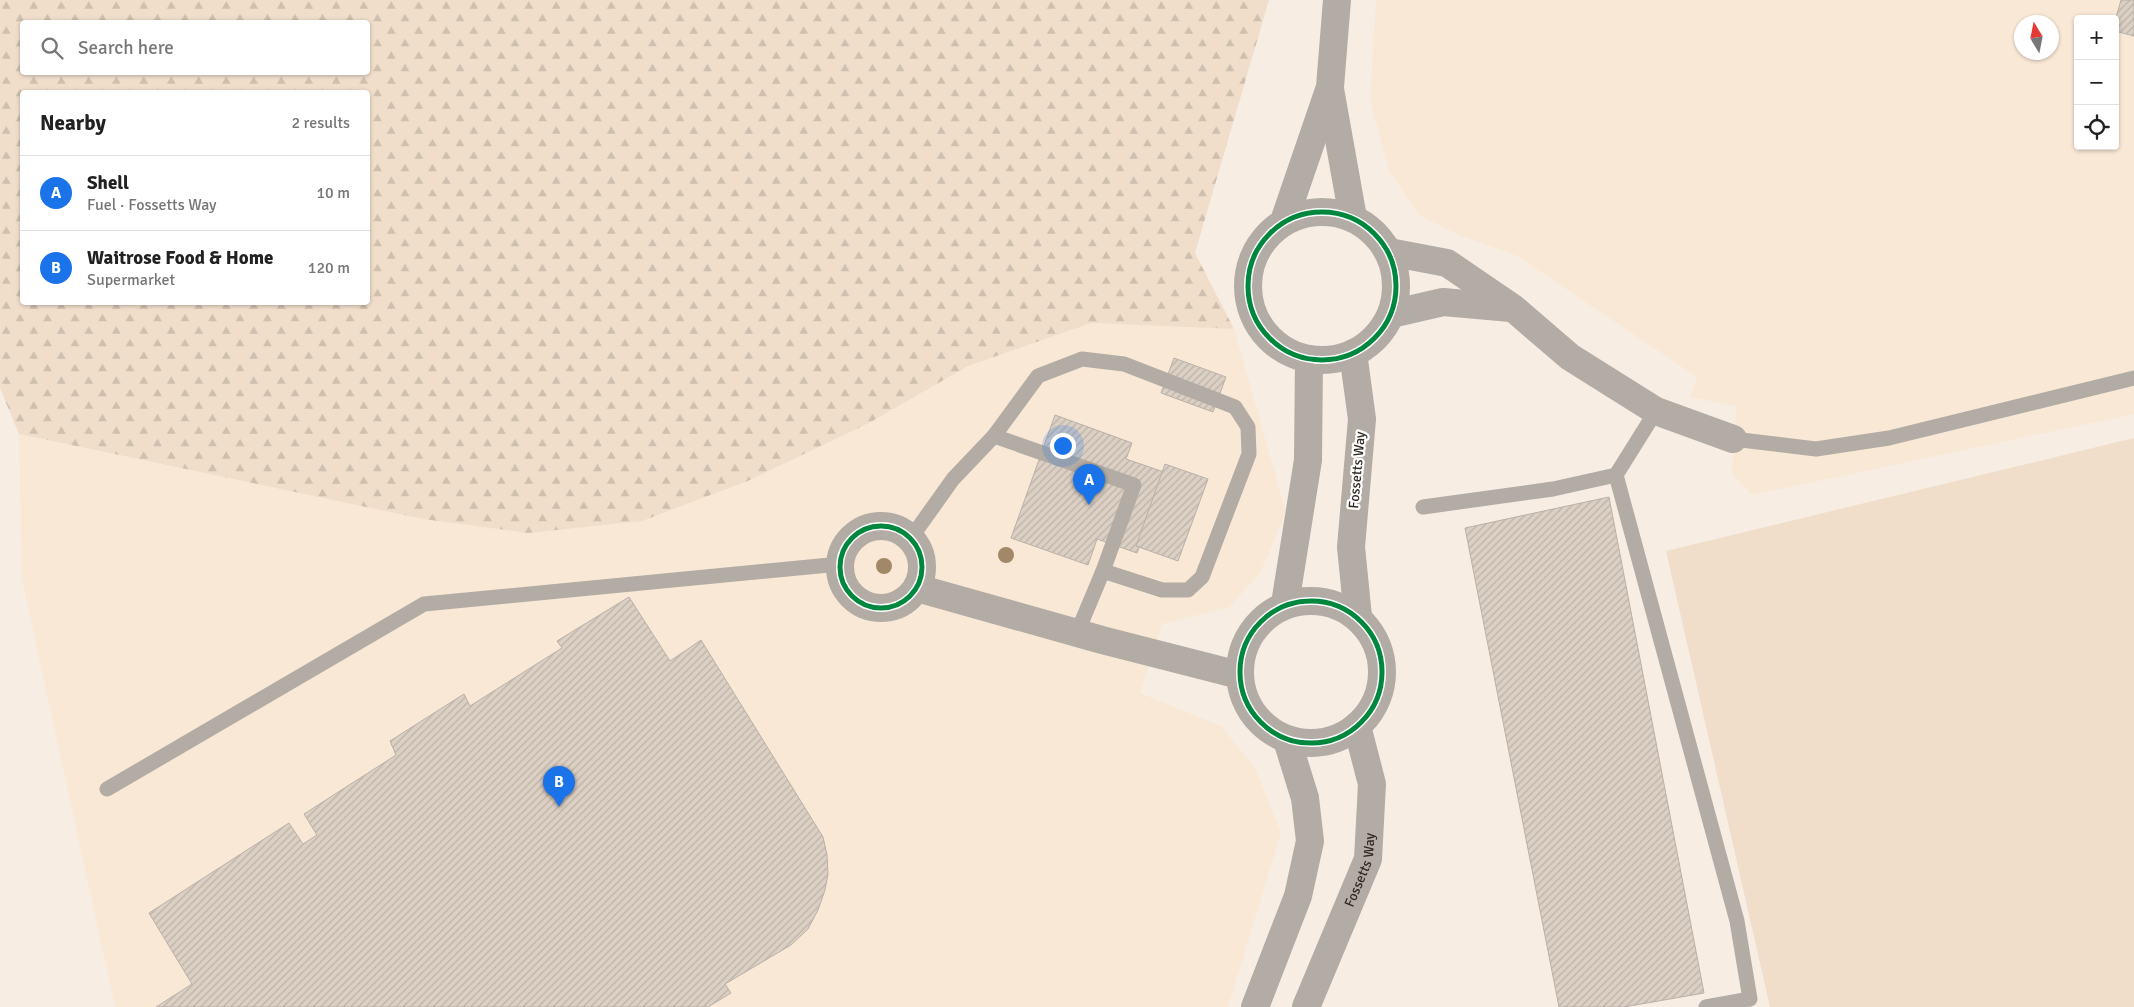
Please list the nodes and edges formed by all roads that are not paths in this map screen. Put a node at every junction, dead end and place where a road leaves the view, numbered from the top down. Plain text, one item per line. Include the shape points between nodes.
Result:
1 (1337, 0) edge
2 (1330, 86) junction
3 (1353, 218) junction
4 (1284, 221) junction
5 (1388, 252) junction
6 (1513, 308) junction
7 (1391, 314) junction
8 (1354, 353) junction
9 (1309, 359) junction
10 (2134, 378) edge
11 (1656, 411) junction
12 (994, 436) junction
13 (1733, 439) joint
14 (1616, 476) junction
15 (1424, 507) dead end
16 (911, 538) junction
17 (840, 564) junction
18 (1102, 571) junction
19 (917, 588) junction
20 (1286, 604) junction
21 (1358, 617) junction
22 (1077, 633) junction
23 (1239, 675) junction
24 (1357, 726) junction
25 (1287, 740) junction
26 (107, 789) dead end
27 (1255, 1007) edge
28 (1306, 1007) edge
29 (1706, 1007) edge

1 - 2 street
2 - 3 street
2 - 4 street
3 - 4 street via 1327,211 1302,214
3 - 5 street via 1373,231
4 - 9 street via 1264,238 1252,260 1248,275 1248,301 1267,336 1284,350
5 - 6 street via 1447,263
5 - 7 street via 1396,288
6 - 7 street via 1443,302
6 - 11 street via 1570,357
7 - 8 street via 1375,338
8 - 9 street via 1335,359
8 - 21 street, Fossetts Way via 1362,419 1351,547
9 - 20 street via 1308,460
10 - 13 lane via 1880,439 1816,449
11 - 13 street
11 - 14 lane
12 - 16 lane via 953,479
12 - 18 lane via 1134,485
12 - 18 lane via 1038,376 1082,359 1124,364 1235,407 1248,427 1249,454 1202,577 1188,590 1162,590
14 - 15 lane via 1553,489
14 - 29 lane via 1737,921 1750,999
16 - 17 street via 887,526 861,531 843,550
16 - 19 street via 919,549 922,562
17 - 19 street via 846,590 859,602 875,608 899,605
17 - 26 lane via 424,604
18 - 22 lane
19 - 22 street
20 - 21 street via 1311,600 1336,604
20 - 23 street via 1266,616 1250,632 1241,653
21 - 24 street via 1374,637 1382,659 1382,684 1373,707
22 - 23 street
23 - 25 street via 1246,702 1262,725
24 - 25 street via 1336,739 1312,743
24 - 28 street, Fossetts Way via 1372,784 1368,859
25 - 27 street via 1305,798 1310,841 1298,896

